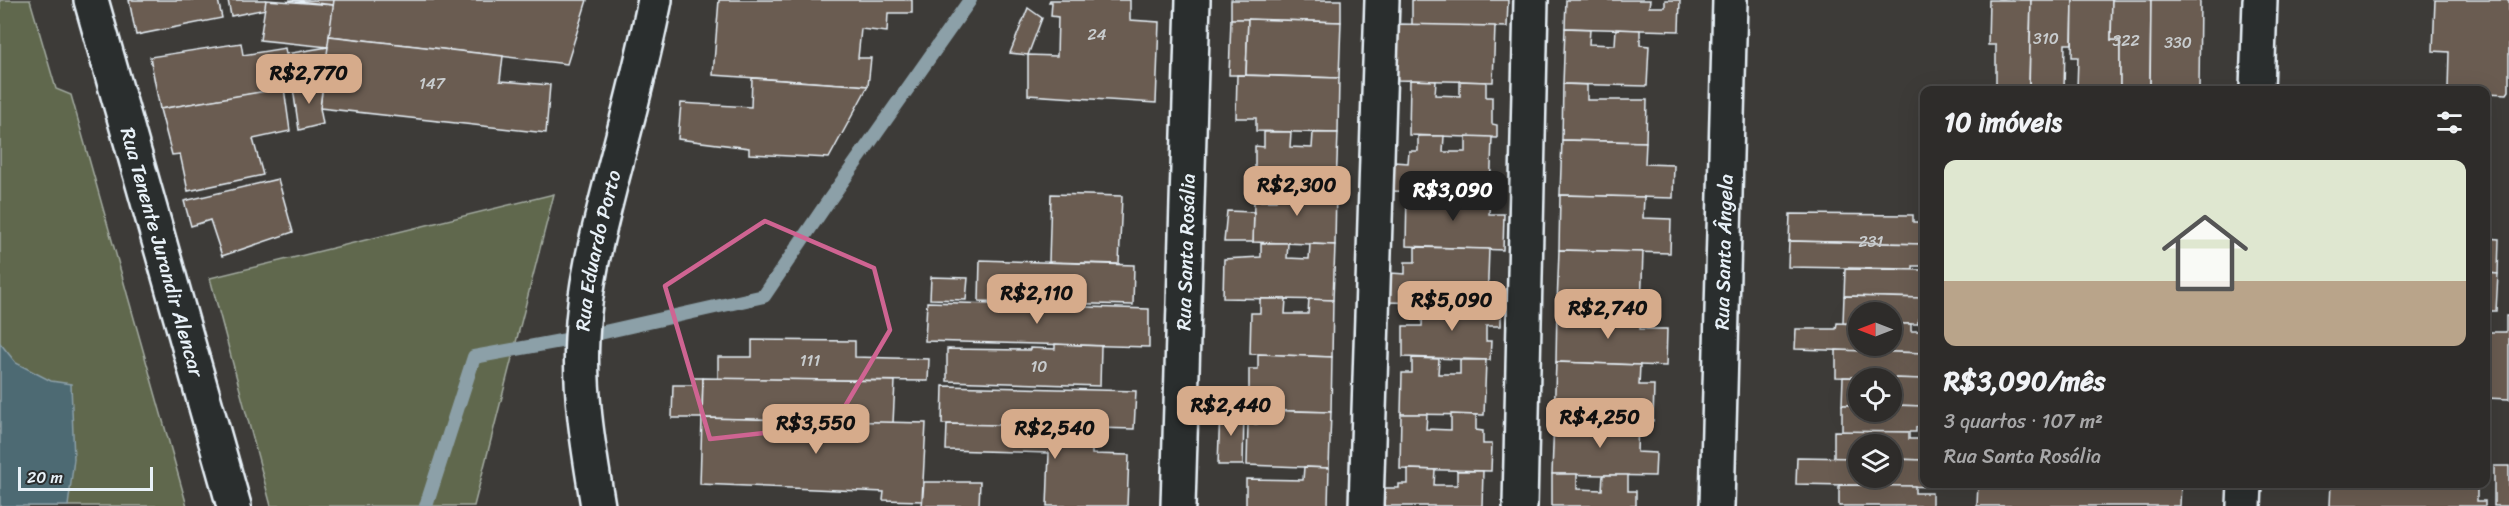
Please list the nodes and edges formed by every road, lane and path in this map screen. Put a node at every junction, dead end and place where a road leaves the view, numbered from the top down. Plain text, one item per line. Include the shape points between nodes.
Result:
1 (91, 0) edge
2 (655, 0) edge
3 (1193, 0) edge
4 (1382, 0) edge
5 (1531, 0) edge
6 (1730, 0) edge
7 (2260, 0) edge
8 (2257, 86) edge
9 (586, 432) junction
10 (2245, 488) edge
11 (234, 506) edge
12 (584, 506) edge
13 (598, 506) edge
14 (1178, 506) edge
15 (1366, 506) edge
16 (1520, 506) edge
17 (1717, 506) edge
18 (2244, 506) edge

1 - 11 street, Rua Tenente Jurandir Alencar
2 - 9 street, Rua Eduardo Porto via 595,246 582,337
3 - 14 street, Rua Santa Rosália
4 - 15 street
5 - 16 street
6 - 17 street, Rua Santa Ângela
7 - 8 street
9 - 12 street
9 - 13 street, Rua Eduardo Porto
10 - 18 street

